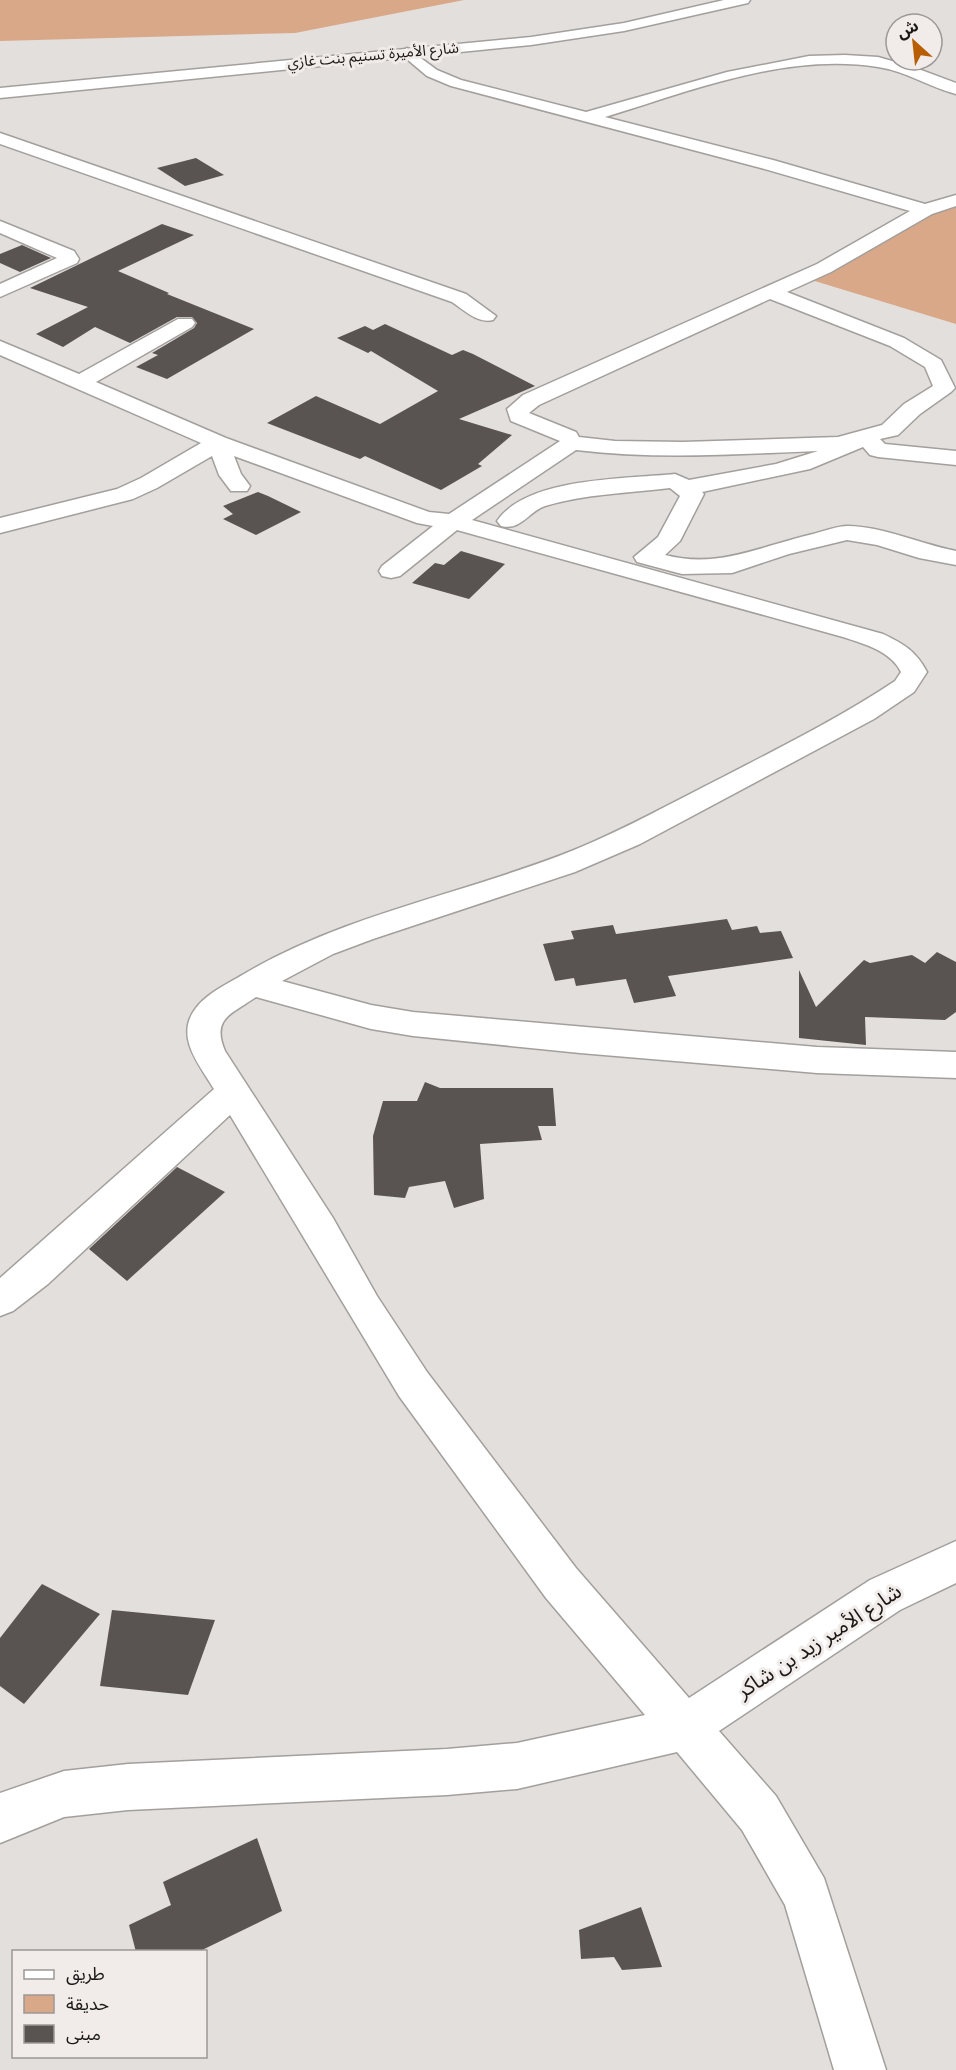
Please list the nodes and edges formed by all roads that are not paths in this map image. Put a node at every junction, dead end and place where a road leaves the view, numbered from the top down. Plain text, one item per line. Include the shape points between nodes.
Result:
1 (743, 0) edge
2 (407, 52) junction
3 (954, 88) edge
4 (0, 93) edge
5 (587, 117) junction
6 (0, 138) edge
7 (956, 200) edge
8 (926, 210) junction
9 (0, 226) edge
10 (0, 291) edge
11 (769, 292) junction
12 (486, 316) dead end
13 (185, 324) dead end
14 (0, 347) edge
15 (80, 382) junction
16 (866, 437) junction
17 (218, 443) junction
18 (572, 443) junction
19 (956, 458) edge
20 (239, 486) dead end
21 (685, 488) junction
22 (509, 521) dead end
23 (453, 522) junction
24 (0, 526) edge
25 (956, 558) edge
26 (391, 571) dead end
27 (252, 984) junction
28 (956, 1065) edge
29 (233, 1092) junction
30 (0, 1300) edge
31 (956, 1561) edge
32 (685, 1727) junction
33 (0, 1819) edge
34 (860, 2070) edge

1 - 2 street, شارع الأميرة تسنيم بنت غازي via 624,27 531,41
2 - 4 street, شارع الأميرة تسنيم بنت غازي
2 - 5 street via 432,73 456,83
3 - 5 street via 878,62 810,60 748,72
5 - 8 street
6 - 12 street via 459,298
7 - 8 street
8 - 11 street via 824,268
9 - 10 street via 70,258
11 - 16 street via 897,342 934,364 944,388 912,409 890,430
11 - 18 street via 518,409 519,416 568,437
13 - 15 street
14 - 15 street
15 - 17 street
16 - 18 street via 839,444 683,449
16 - 19 street via 879,450
16 - 21 street via 844,451 747,477
17 - 20 street via 230,475
17 - 23 street via 425,518
17 - 24 street via 127,494
18 - 23 street
21 - 22 street via 675,481 565,492 532,503
21 - 25 street via 692,494 668,541 646,557 681,567 732,566 847,533
23 - 26 street
23 - 27 street via 874,639 901,653 914,672 905,686 886,699 683,810 603,848 564,865 336,940
27 - 28 street via 342,1010 413,1024 817,1060
27 - 29 street via 207,1017 202,1027 210,1055
29 - 30 street via 35,1273
29 - 32 street via 420,1394 561,1583
31 - 32 street, شارع الأمير زيد بن شاكر via 885,1595
32 - 33 street, شارع الأمير زيد بن شاكر via 570,1757 517,1766 128,1787 64,1794
32 - 34 street via 759,1813 807,1895

